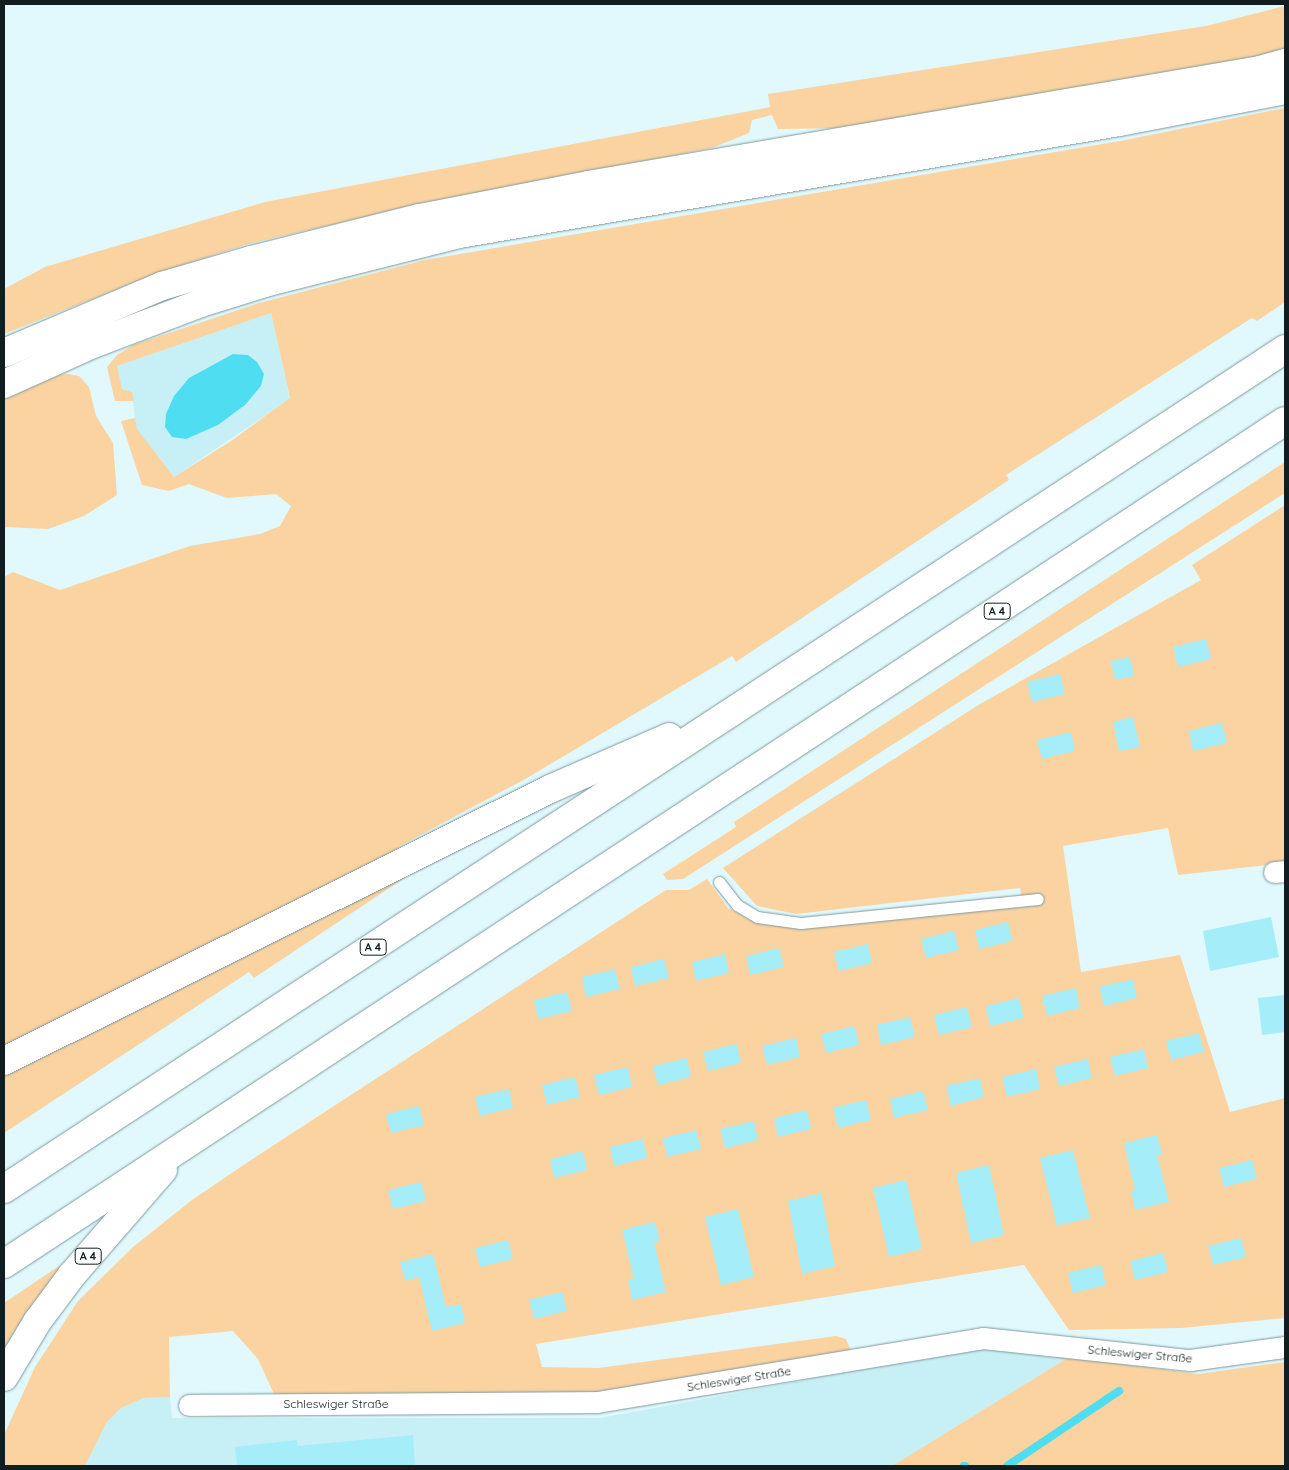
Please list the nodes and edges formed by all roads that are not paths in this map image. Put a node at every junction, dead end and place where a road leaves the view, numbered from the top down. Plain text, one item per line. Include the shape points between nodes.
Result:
1 (1285, 63) edge
2 (1285, 90) edge
3 (1285, 349) edge
4 (4, 353) edge
5 (4, 384) edge
6 (1285, 421) edge
7 (742, 705) junction
8 (719, 882) dead end
9 (1038, 899) dead end
10 (4, 1062) edge
11 (185, 1144) junction
12 (4, 1189) edge
13 (4, 1264) edge
14 (1285, 1347) edge
15 (4, 1376) edge
16 (189, 1405) dead end

1 - 4 highway via 1250,72 588,185 420,218 162,286
2 - 5 highway via 1109,124 459,234 201,302 88,346
3 - 7 highway, A 4
6 - 11 highway, A 4
7 - 10 highway via 550,790
7 - 12 highway, A 4
8 - 9 lane via 736,905 757,917 801,924
11 - 13 highway, A 4
11 - 15 highway, A 4 via 72,1275 37,1322
14 - 16 street, Schleswiger Straße via 1190,1360 983,1338 597,1402

